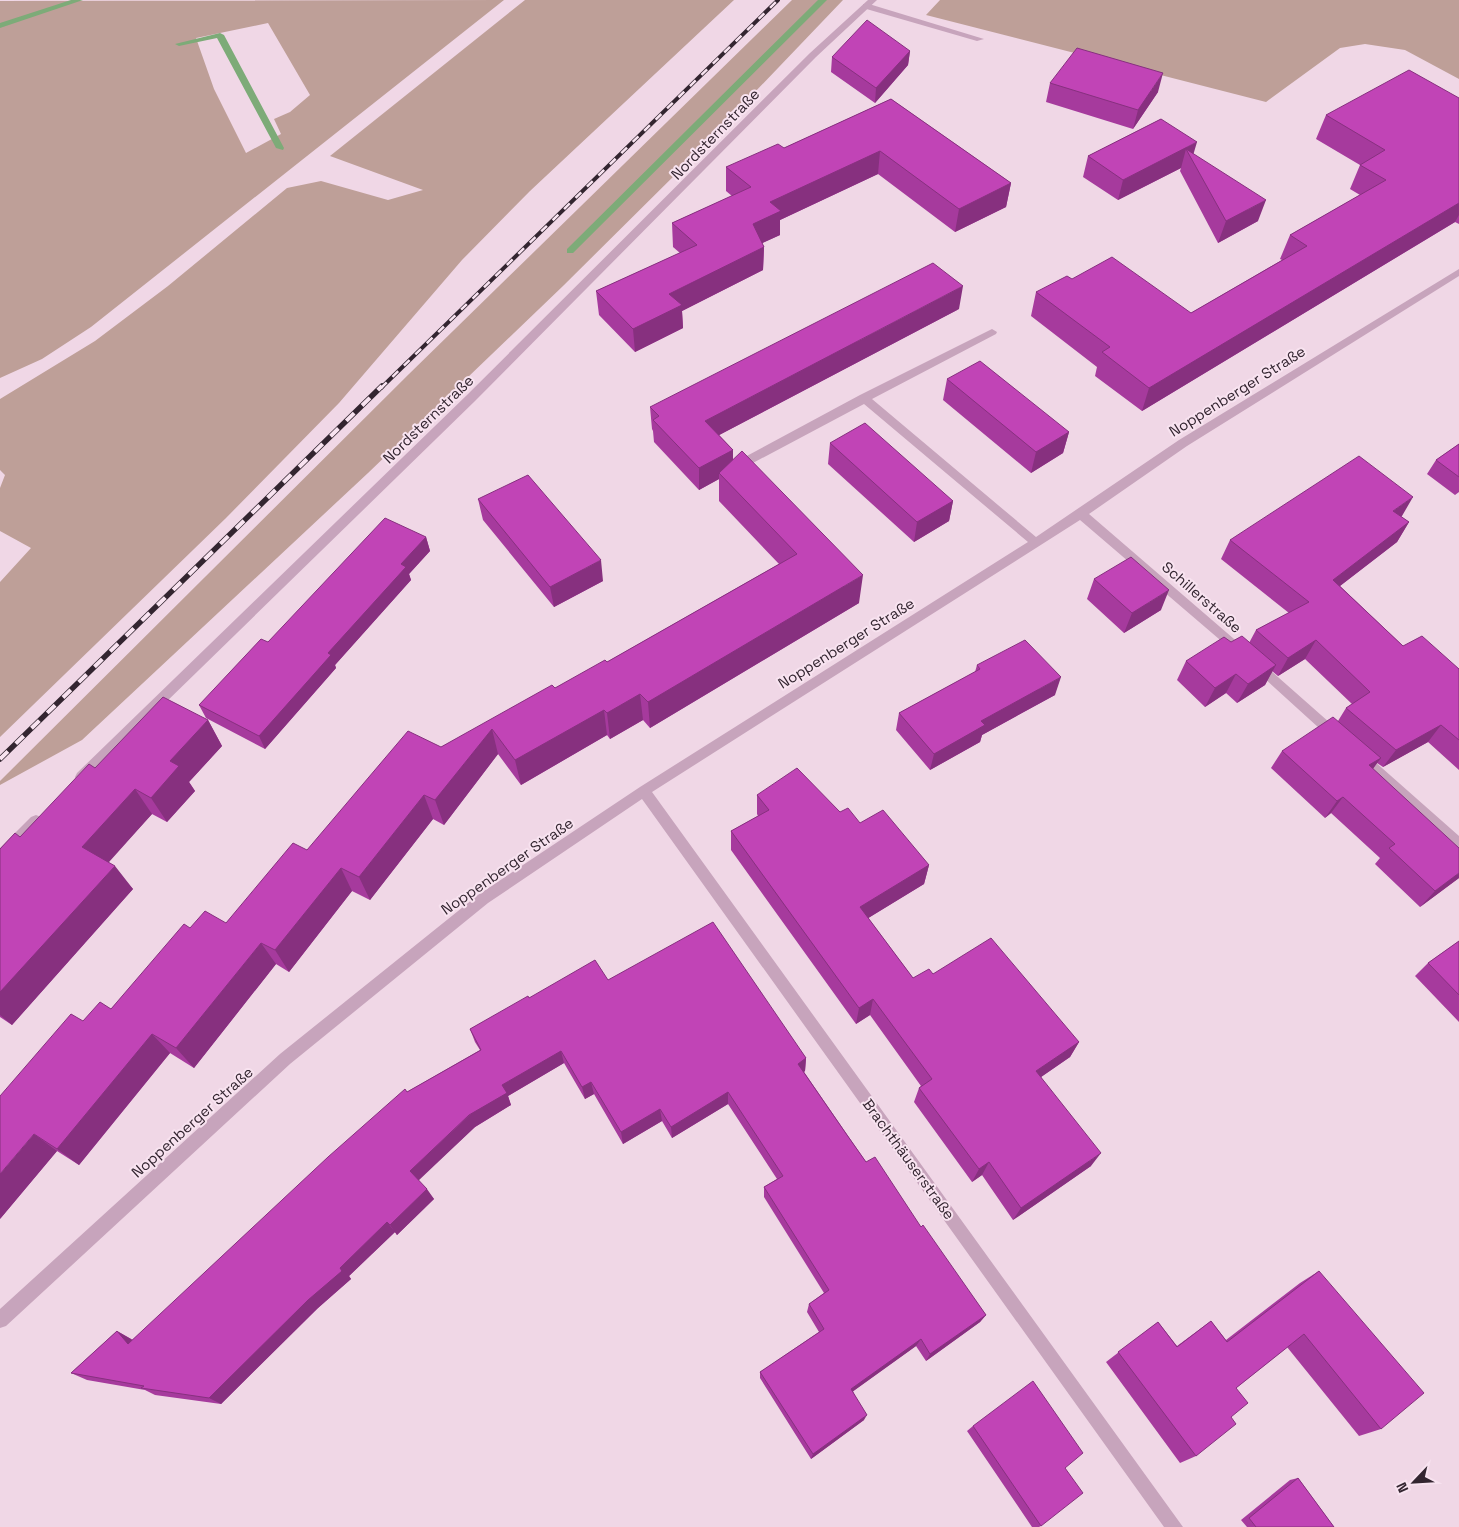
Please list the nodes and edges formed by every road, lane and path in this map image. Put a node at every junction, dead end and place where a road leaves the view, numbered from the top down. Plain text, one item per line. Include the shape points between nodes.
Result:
1 (870, 3) edge
2 (980, 39) dead end
3 (1459, 272) edge
4 (992, 332) dead end
5 (864, 398) junction
6 (748, 460) edge
7 (1081, 514) junction
8 (1036, 543) junction
9 (71, 787) edge
10 (644, 791) junction
11 (42, 814) edge
12 (1459, 844) edge
13 (0, 856) edge
14 (0, 1320) edge
15 (1174, 1527) edge

1 - 2 street
1 - 9 street, Nordsternstraße via 813,55 573,298
3 - 7 street, Noppenberger Straße via 1183,443
4 - 5 street
5 - 6 street
5 - 8 street
7 - 8 street, Noppenberger Straße
7 - 12 street, Schillerstraße
8 - 10 street, Noppenberger Straße
10 - 14 street, Noppenberger Straße via 483,899 286,1059
10 - 15 street, Brachthäuserstraße
11 - 13 street

